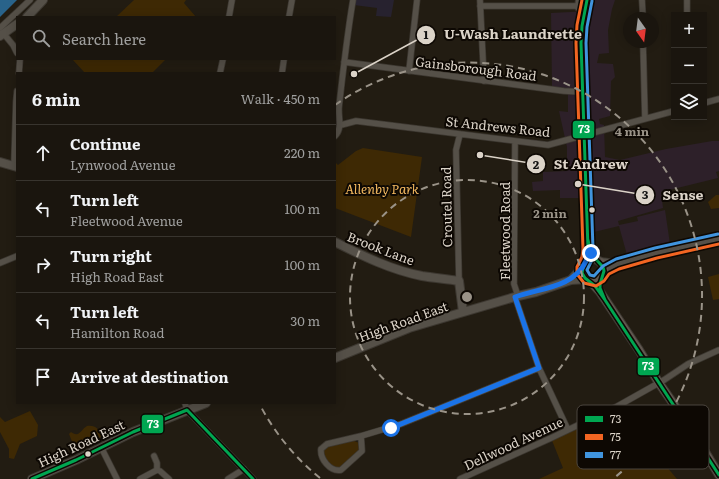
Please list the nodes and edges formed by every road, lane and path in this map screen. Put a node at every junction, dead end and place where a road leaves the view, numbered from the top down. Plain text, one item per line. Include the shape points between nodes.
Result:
1 (30, 0) edge
2 (43, 0) edge
3 (232, 0) edge
4 (292, 0) edge
5 (353, 0) edge
6 (417, 0) edge
7 (587, 0) edge
8 (642, 0) edge
9 (687, 0) edge
10 (480, 3) edge
11 (581, 5) edge
12 (643, 12) edge
13 (687, 12) edge
14 (27, 16) edge
15 (229, 16) edge
16 (289, 16) edge
17 (16, 25) edge
18 (1, 33) edge
19 (643, 48) edge
20 (16, 51) edge
21 (20, 60) edge
22 (223, 60) edge
23 (284, 60) edge
24 (344, 62) junction
25 (408, 71) junction
26 (20, 72) edge
27 (220, 72) edge
28 (282, 72) edge
29 (484, 81) junction
30 (582, 92) junction
31 (719, 99) edge
32 (707, 102) edge
33 (671, 112) edge
34 (16, 117) edge
35 (645, 119) junction
36 (341, 124) junction
37 (460, 134) junction
38 (336, 135) edge
39 (584, 136) junction
40 (515, 142) junction
41 (0, 162) edge
42 (16, 166) edge
43 (719, 239) edge
44 (336, 243) edge
45 (588, 249) junction
46 (16, 256) edge
47 (598, 261) junction
48 (0, 263) edge
49 (617, 264) junction
50 (584, 265) junction
51 (602, 275) junction
52 (571, 280) junction
53 (588, 280) junction
54 (459, 281) junction
55 (600, 292) junction
56 (516, 296) junction
57 (463, 312) junction
58 (719, 350) edge
59 (336, 358) edge
60 (539, 368) junction
61 (659, 383) junction
62 (201, 404) edge
63 (620, 405) edge
64 (674, 405) edge
65 (186, 407) edge
66 (577, 426) edge
67 (568, 430) junction
68 (361, 436) junction
69 (101, 447) junction
70 (154, 456) dead end
71 (709, 458) edge
72 (244, 469) junction
73 (157, 470) junction
74 (719, 474) edge
75 (32, 479) edge
76 (117, 479) edge
77 (140, 479) edge
78 (169, 479) edge
79 (228, 479) edge
80 (254, 479) edge
81 (460, 479) edge

1 - 18 street
2 - 14 street
3 - 15 street
4 - 16 street
5 - 24 street
6 - 25 street
7 - 11 main road
8 - 12 street
9 - 13 street
10 - 11 street
10 - 29 street
11 - 30 main road
17 - 18 street
18 - 20 street
19 - 35 street
21 - 26 street
22 - 27 street
23 - 28 street
24 - 25 street, Gainsborough Road
24 - 36 street via 338,116
25 - 29 street, Gainsborough Road
29 - 30 street, Gainsborough Road
30 - 39 main road
31 - 32 street
33 - 35 street, St Andrews Road
34 - 42 street
35 - 39 street, St Andrews Road
36 - 37 street, St Andrews Road via 356,122
36 - 38 street
37 - 40 street, St Andrews Road
37 - 54 street, Croutel Road via 456,150
39 - 40 street, St Andrews Road via 548,145
39 - 45 main road
40 - 56 street, Fleetwood Road
41 - 42 street
43 - 49 street
44 - 54 street, Brook Lane via 358,254 401,270
45 - 47 main road
45 - 50 main road
46 - 48 street
47 - 49 street
47 - 50 main road via 592,260
47 - 51 main road via 603,267
49 - 51 street
50 - 52 street, High Road East
50 - 53 main road via 583,275
51 - 53 main road via 596,281
51 - 55 main road via 599,283
52 - 53 street, High Road East
52 - 56 street, High Road East
53 - 55 main road
54 - 57 street
55 - 61 main road
56 - 57 street, High Road East
56 - 60 street, Fleetwood Road
57 - 59 street, High Road East via 409,328
58 - 61 street, Dellwood Avenue via 688,364
60 - 67 street, Fleetwood Road
60 - 68 street via 400,424
61 - 63 street, Dellwood Avenue
61 - 64 main road
62 - 65 street, High Road East
65 - 69 street, High Road East
65 - 72 street
66 - 67 street, Dellwood Avenue
67 - 81 street, Dellwood Avenue
68 - 68 street via 362,451 343,469 334,470 322,458 321,449 325,444
69 - 75 street, High Road East
69 - 76 street
70 - 73 street
71 - 74 main road
72 - 79 street
72 - 80 street
73 - 77 street
73 - 78 street

